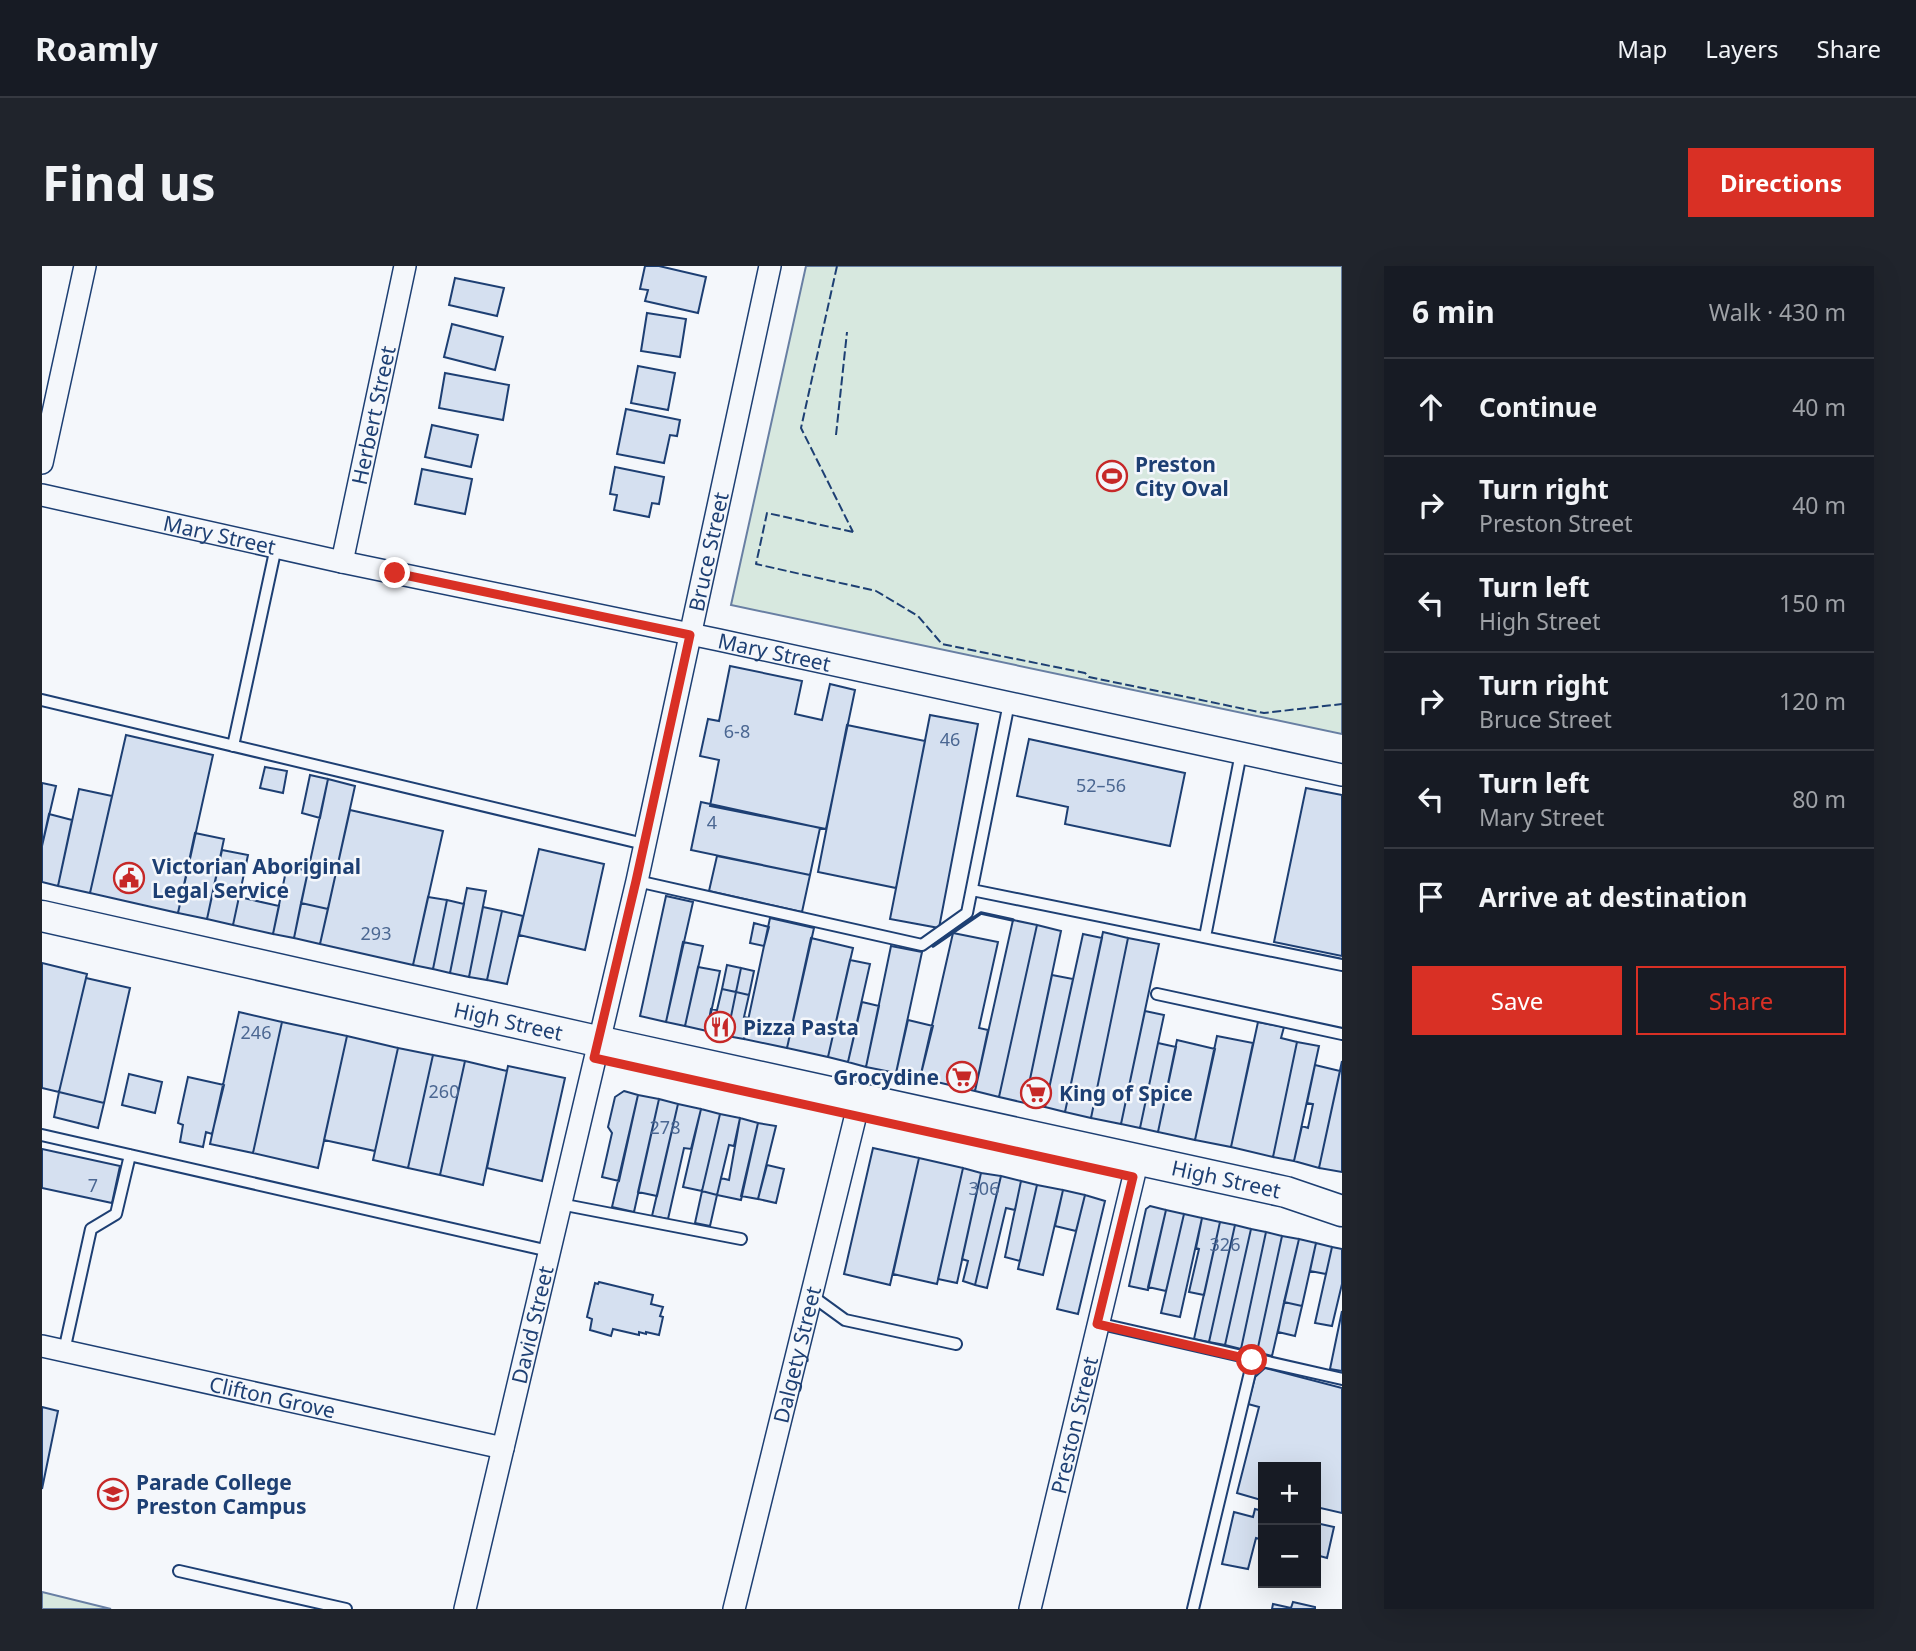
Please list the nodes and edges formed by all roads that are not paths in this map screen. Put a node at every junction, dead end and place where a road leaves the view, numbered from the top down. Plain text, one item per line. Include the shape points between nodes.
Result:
1 (85, 266) edge
2 (405, 266) edge
3 (770, 266) edge
4 (42, 463) edge
5 (42, 495) edge
6 (276, 547) junction
7 (342, 562) junction
8 (690, 635) junction
9 (42, 700) edge
10 (1009, 704) junction
11 (233, 746) junction
12 (1241, 753) junction
13 (1342, 775) edge
14 (644, 844) junction
15 (636, 881) junction
16 (972, 890) junction
17 (42, 916) edge
18 (42, 935) edge
19 (1205, 937) junction
20 (1342, 965) edge
21 (1157, 994) dead end
22 (1342, 1034) edge
23 (596, 1050) junction
24 (858, 1107) junction
25 (42, 1136) edge
26 (130, 1155) junction
27 (1135, 1168) junction
28 (560, 1204) junction
29 (1342, 1213) edge
30 (741, 1239) dead end
31 (549, 1251) junction
32 (811, 1296) junction
33 (1097, 1324) junction
34 (957, 1344) dead end
35 (42, 1346) edge
36 (64, 1351) junction
37 (1252, 1360) junction
38 (1342, 1379) edge
39 (503, 1448) junction
40 (179, 1571) dead end
41 (346, 1609) edge
42 (465, 1609) edge
43 (734, 1609) edge
44 (1030, 1609) edge
45 (1193, 1609) edge

1 - 4 street
2 - 7 street, Herbert Street
3 - 8 street, Bruce Street
5 - 6 street, Mary Street
6 - 7 street, Mary Street
6 - 11 lane
7 - 8 street, Mary Street
8 - 10 street, Mary Street
8 - 14 street, Bruce Street
9 - 11 lane
10 - 12 street, Mary Street
10 - 16 lane
11 - 14 lane
12 - 13 street, Mary Street
12 - 19 lane
14 - 15 street, Bruce Street
15 - 16 lane via 922,945 967,913
15 - 23 street, Bruce Street
16 - 19 lane
17 - 23 main road, High Street
18 - 23 main road, High Street
19 - 20 lane
21 - 22 lane
23 - 24 main road, High Street
23 - 28 street, David Street
24 - 27 main road, High Street
24 - 32 street, Dalgety Street
25 - 26 lane
26 - 31 lane
26 - 36 lane via 116,1214 91,1228
27 - 29 main road, High Street via 1286,1192
27 - 33 street, Preston Street
28 - 30 lane
28 - 31 street, David Street
31 - 39 street, David Street
32 - 34 lane via 845,1320
32 - 43 street, Dalgety Street
33 - 37 lane
33 - 44 street, Preston Street
35 - 36 street, Clifton Grove
36 - 39 street, Clifton Grove
37 - 38 lane
37 - 45 lane
39 - 42 street, David Street
40 - 41 lane

